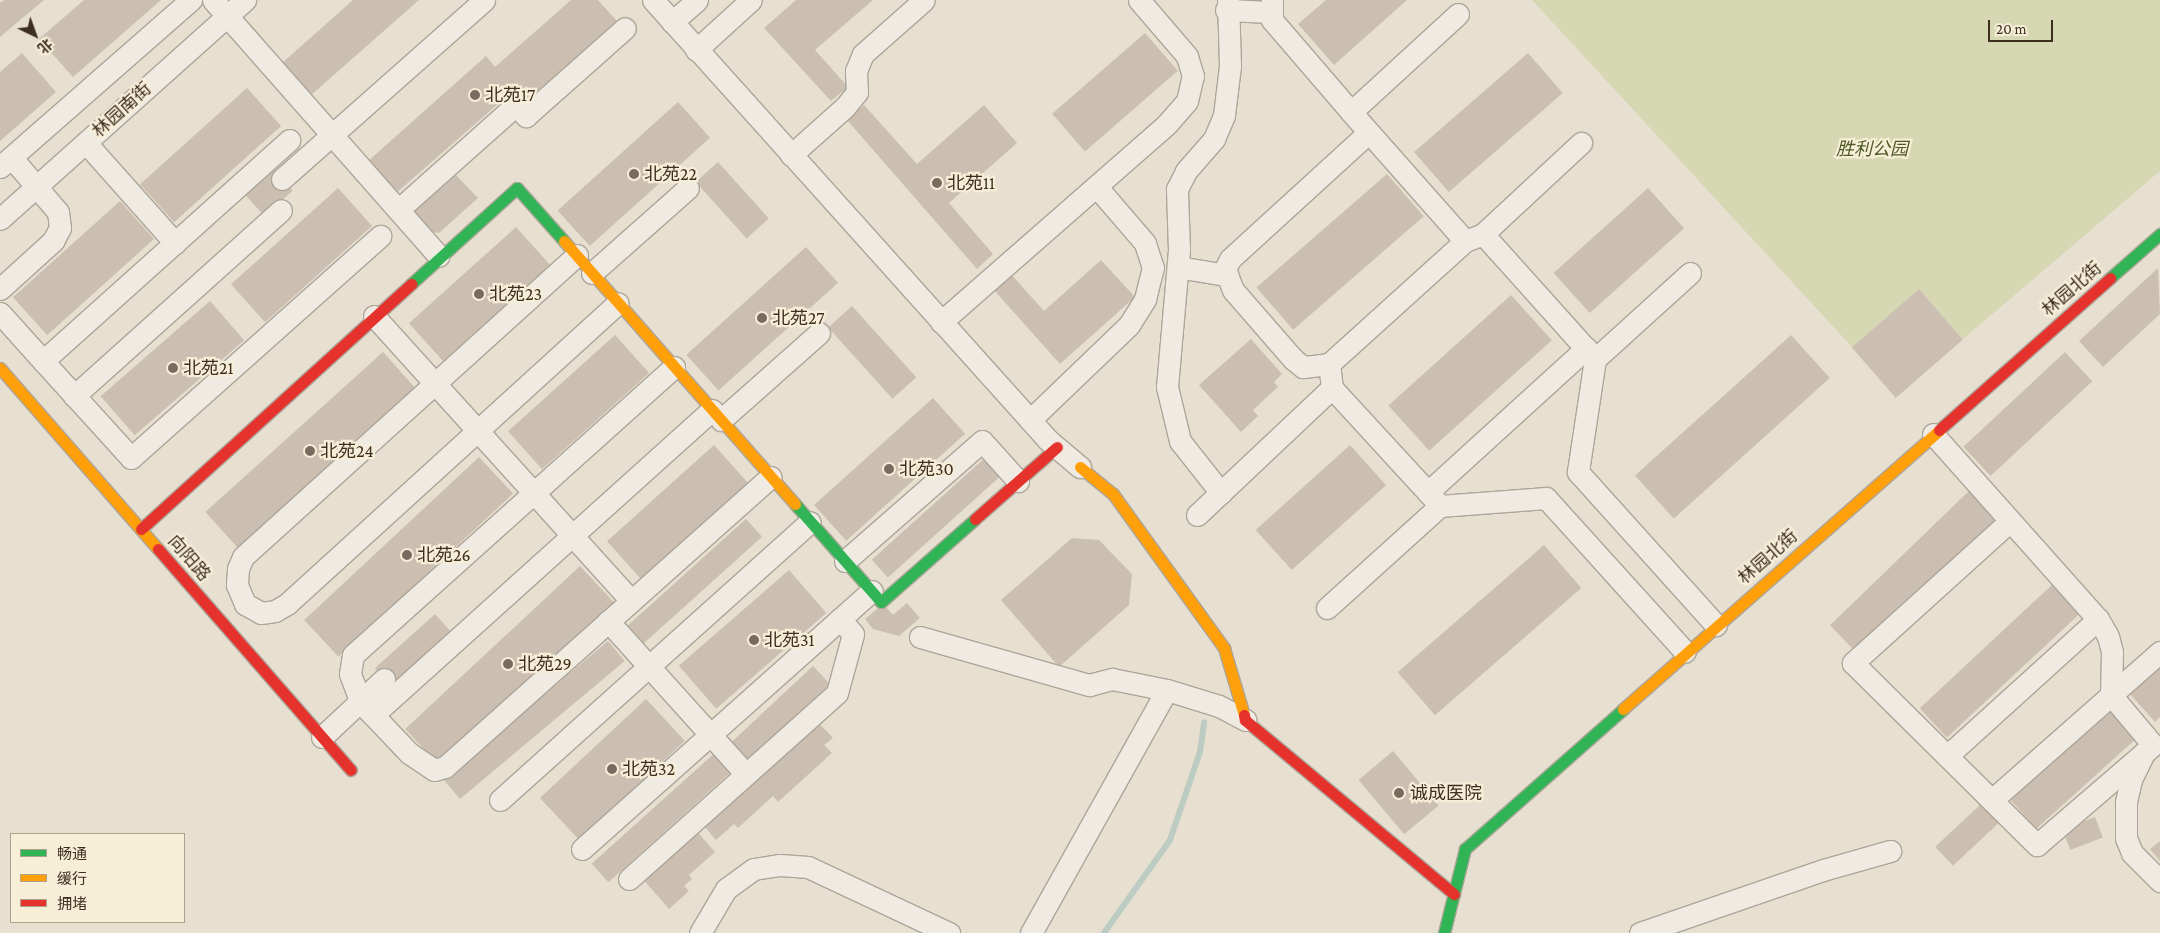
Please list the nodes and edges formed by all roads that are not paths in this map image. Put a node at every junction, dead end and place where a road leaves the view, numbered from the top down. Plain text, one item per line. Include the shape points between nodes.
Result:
1 (191, 0) edge
2 (212, 0) edge
3 (245, 0) edge
4 (484, 0) edge
5 (653, 0) edge
6 (697, 0) edge
7 (751, 0) edge
8 (924, 0) edge
9 (1139, 0) edge
10 (1227, 5) edge
11 (1271, 6) edge
12 (1458, 14) dead end
13 (226, 16) junction
14 (672, 22) junction
15 (625, 28) dead end
16 (696, 50) junction
17 (1351, 112) junction
18 (1369, 132) junction
19 (331, 134) junction
20 (289, 140) dead end
21 (86, 143) junction
22 (1581, 144) dead end
23 (791, 155) junction
24 (5, 162) edge
25 (282, 180) dead end
26 (36, 186) junction
27 (1096, 186) junction
28 (688, 188) dead end
29 (282, 210) dead end
30 (398, 210) junction
31 (0, 219) edge
32 (2160, 234) edge
33 (380, 236) dead end
34 (1474, 238) junction
35 (175, 243) junction
36 (439, 256) junction
37 (576, 256) junction
38 (1178, 267) junction
39 (592, 273) junction
40 (1690, 273) dead end
41 (1227, 275) junction
42 (0, 289) edge
43 (618, 303) junction
44 (0, 312) edge
45 (374, 316) junction
46 (942, 322) junction
47 (819, 333) dead end
48 (1591, 353) junction
49 (43, 361) junction
50 (1329, 364) junction
51 (674, 367) junction
52 (0, 368) edge
53 (434, 383) junction
54 (1332, 388) junction
55 (74, 396) junction
56 (717, 415) junction
57 (1030, 420) junction
58 (478, 430) junction
59 (1933, 434) junction
60 (1057, 447) junction
61 (1080, 467) joint
62 (771, 477) junction
63 (1018, 481) junction
64 (534, 493) junction
65 (1221, 493) junction
66 (1434, 499) junction
67 (1197, 516) dead end
68 (2010, 520) junction
69 (810, 522) junction
70 (141, 529) junction
71 (573, 536) junction
72 (845, 561) junction
73 (872, 592) junction
74 (631, 600) junction
75 (245, 604) junction
76 (1327, 608) dead end
77 (840, 619) junction
78 (2098, 619) junction
79 (608, 621) junction
80 (223, 624) junction
81 (1716, 626) junction
82 (920, 637) dead end
83 (1685, 652) junction
84 (2160, 652) edge
85 (649, 666) junction
86 (384, 679) dead end
87 (1167, 690) junction
88 (2111, 695) junction
89 (367, 709) junction
90 (1245, 720) junction
91 (711, 735) junction
92 (322, 738) junction
93 (2153, 746) edge
94 (1947, 756) junction
95 (351, 770) dead end
96 (746, 774) junction
97 (500, 800) dead end
98 (1992, 800) junction
99 (582, 849) dead end
100 (1890, 851) dead end
101 (629, 879) dead end
102 (2160, 881) edge
103 (1454, 894) junction
104 (700, 933) edge
105 (949, 933) edge
106 (1031, 933) edge
107 (1445, 933) edge
108 (1640, 933) edge

1 - 24 street
2 - 13 street
3 - 13 street, 林园南街
4 - 19 street
5 - 14 street
6 - 14 street
7 - 16 street
8 - 23 street via 863,54 856,71 857,92 845,107
9 - 27 street via 1187,56 1193,76 1186,101 1167,124
10 - 11 street
10 - 38 street via 1230,66 1224,115 1214,139 1186,171 1177,189
11 - 17 street via 1272,20
12 - 17 street
13 - 19 street
13 - 21 street, 林园南街
14 - 16 street
15 - 30 street via 526,116 516,105
16 - 23 street
17 - 18 street
18 - 34 street
18 - 41 street via 1230,259
19 - 25 street
19 - 30 street
20 - 35 street
21 - 26 street, 林园南街
21 - 35 street
22 - 34 street
23 - 46 street
24 - 26 street
26 - 31 street, 林园南街
26 - 42 street via 58,212 60,228 53,241
27 - 46 street
27 - 57 street via 1145,243 1153,268 1144,299 1130,325
28 - 39 street
29 - 55 street
30 - 36 street
32 - 59 street, 林园北街
33 - 55 street via 131,458
34 - 48 street
34 - 50 street
35 - 49 street
36 - 37 street via 517,188
36 - 45 street
37 - 39 street
37 - 53 street
38 - 41 street
38 - 65 street via 1167,387 1172,417 1186,449
39 - 43 street
40 - 48 street
41 - 50 street via 1233,290 1293,359 1303,367
43 - 51 street
43 - 58 street
44 - 49 street
45 - 53 street
45 - 70 street
46 - 57 street
47 - 56 street
48 - 66 street
48 - 81 street via 1578,472
49 - 55 street
50 - 54 street
51 - 56 street
51 - 64 street
52 - 70 street, 向阳路
53 - 58 street
53 - 75 street via 243,557 237,585
54 - 65 street
54 - 66 street
56 - 62 street
56 - 71 street
57 - 60 street
58 - 64 street
58 - 75 street via 287,604 275,611 261,613
59 - 68 street
59 - 81 street, 林园北街
60 - 61 street
60 - 63 street
61 - 90 street via 1113,494 1224,648
62 - 69 street
62 - 74 street
63 - 72 street via 982,441
63 - 73 street via 881,602
64 - 71 street
64 - 89 street via 353,655 350,674
65 - 67 street
66 - 76 street
66 - 83 street via 1546,498
68 - 78 street
68 - 94 street via 1853,663
69 - 72 street
69 - 85 street
70 - 80 street, 向阳路
71 - 74 street
71 - 89 street
72 - 73 street
73 - 77 street
74 - 79 street
75 - 80 street
77 - 91 street
77 - 96 street via 853,634 837,693
78 - 88 street via 2108,636 2112,652
78 - 94 street
79 - 85 street
79 - 89 street via 445,767 434,770 409,754
80 - 92 street, 向阳路
81 - 83 street, 林园北街
82 - 87 street via 1089,685 1112,679
83 - 103 street, 林园北街 via 1464,849
84 - 88 street
85 - 91 street
85 - 97 street
86 - 89 street
87 - 90 street via 1219,706
87 - 106 street
88 - 93 street
88 - 98 street
89 - 92 street
90 - 103 street
91 - 96 street
91 - 99 street
92 - 95 street, 向阳路
93 - 98 street via 2037,845
93 - 102 street via 2132,780 2126,802 2126,838 2132,853
94 - 98 street
96 - 101 street
100 - 108 street via 1823,870
103 - 107 street, 林园北街
104 - 105 street via 726,889 754,869 780,865 808,867

